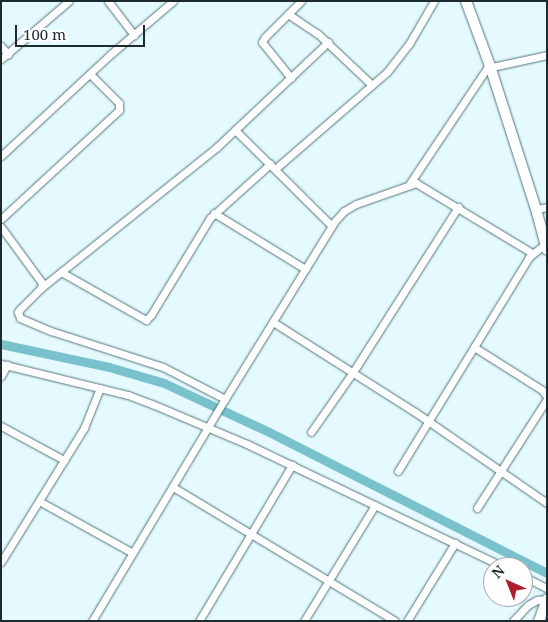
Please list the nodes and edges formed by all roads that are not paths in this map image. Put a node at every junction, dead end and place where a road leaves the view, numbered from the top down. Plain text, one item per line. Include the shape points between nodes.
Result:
1 (69, 1) edge
2 (108, 1) edge
3 (173, 1) edge
4 (301, 1) edge
5 (434, 1) edge
6 (466, 1) edge
7 (288, 14) junction
8 (134, 35) junction
9 (328, 42) junction
10 (1, 46) edge
11 (8, 54) junction
12 (547, 55) edge
13 (1, 59) edge
14 (490, 66) junction
15 (90, 74) junction
16 (291, 78) junction
17 (372, 85) junction
18 (235, 130) junction
19 (1, 156) edge
20 (273, 166) junction
21 (410, 184) junction
22 (547, 207) edge
23 (458, 208) junction
24 (536, 209) junction
25 (214, 213) junction
26 (1, 219) edge
27 (332, 226) junction
28 (1, 228) edge
29 (546, 247) edge
30 (532, 253) junction
31 (305, 269) junction
32 (61, 272) junction
33 (41, 288) junction
34 (273, 322) junction
35 (474, 347) junction
36 (4, 364) edge
37 (353, 372) junction
38 (1, 376) edge
39 (100, 388) junction
40 (547, 398) edge
41 (224, 401) junction
42 (429, 421) junction
43 (1, 426) edge
44 (210, 426) junction
45 (311, 432) dead end
46 (64, 460) junction
47 (292, 465) junction
48 (500, 470) junction
49 (398, 471) dead end
50 (173, 487) junction
51 (39, 501) junction
52 (547, 503) edge
53 (375, 505) junction
54 (477, 508) dead end
55 (251, 533) junction
56 (455, 543) junction
57 (133, 553) junction
58 (484, 557) edge
59 (1, 562) edge
60 (330, 580) junction
61 (533, 581) edge
62 (547, 588) edge
63 (547, 599) edge
64 (92, 621) edge
65 (199, 621) edge
66 (304, 621) edge
67 (394, 621) edge
68 (406, 621) edge
69 (513, 621) edge
70 (540, 621) edge

1 - 11 street
2 - 8 street
3 - 8 street
4 - 7 street
5 - 17 street via 403,52
6 - 14 street
7 - 9 street
7 - 16 street via 262,42
8 - 15 street
9 - 16 street
9 - 17 street
10 - 11 street
11 - 13 street
12 - 14 street
14 - 21 street
14 - 24 street
15 - 19 street
15 - 26 street via 119,104 119,110
16 - 18 street
17 - 20 street
18 - 20 street
18 - 32 street
20 - 25 street
20 - 27 street
21 - 23 street via 422,185
21 - 27 street via 349,207
22 - 24 street
23 - 30 street
23 - 37 street
24 - 29 street
25 - 31 street
25 - 32 street via 146,320
27 - 31 street
28 - 33 street via 40,278
29 - 30 street
30 - 35 street
31 - 34 street
32 - 33 street
33 - 41 street via 18,312 24,320 163,367
34 - 37 street
34 - 41 street
35 - 40 street via 542,390
35 - 42 street
36 - 38 street
36 - 39 street
37 - 42 street
37 - 45 street
39 - 44 street
39 - 46 street via 84,428
40 - 48 street
41 - 44 street
42 - 48 street
42 - 49 street
43 - 46 street
44 - 47 street
44 - 50 street
46 - 51 street
47 - 53 street
47 - 55 street
48 - 52 street
48 - 54 street
50 - 55 street
50 - 57 street
51 - 57 street
51 - 59 street
53 - 56 street
53 - 60 street
55 - 60 street
55 - 65 street
56 - 58 street
56 - 68 street
57 - 64 street
60 - 66 street
60 - 67 street
61 - 62 street
63 - 69 street via 528,605
63 - 70 street

